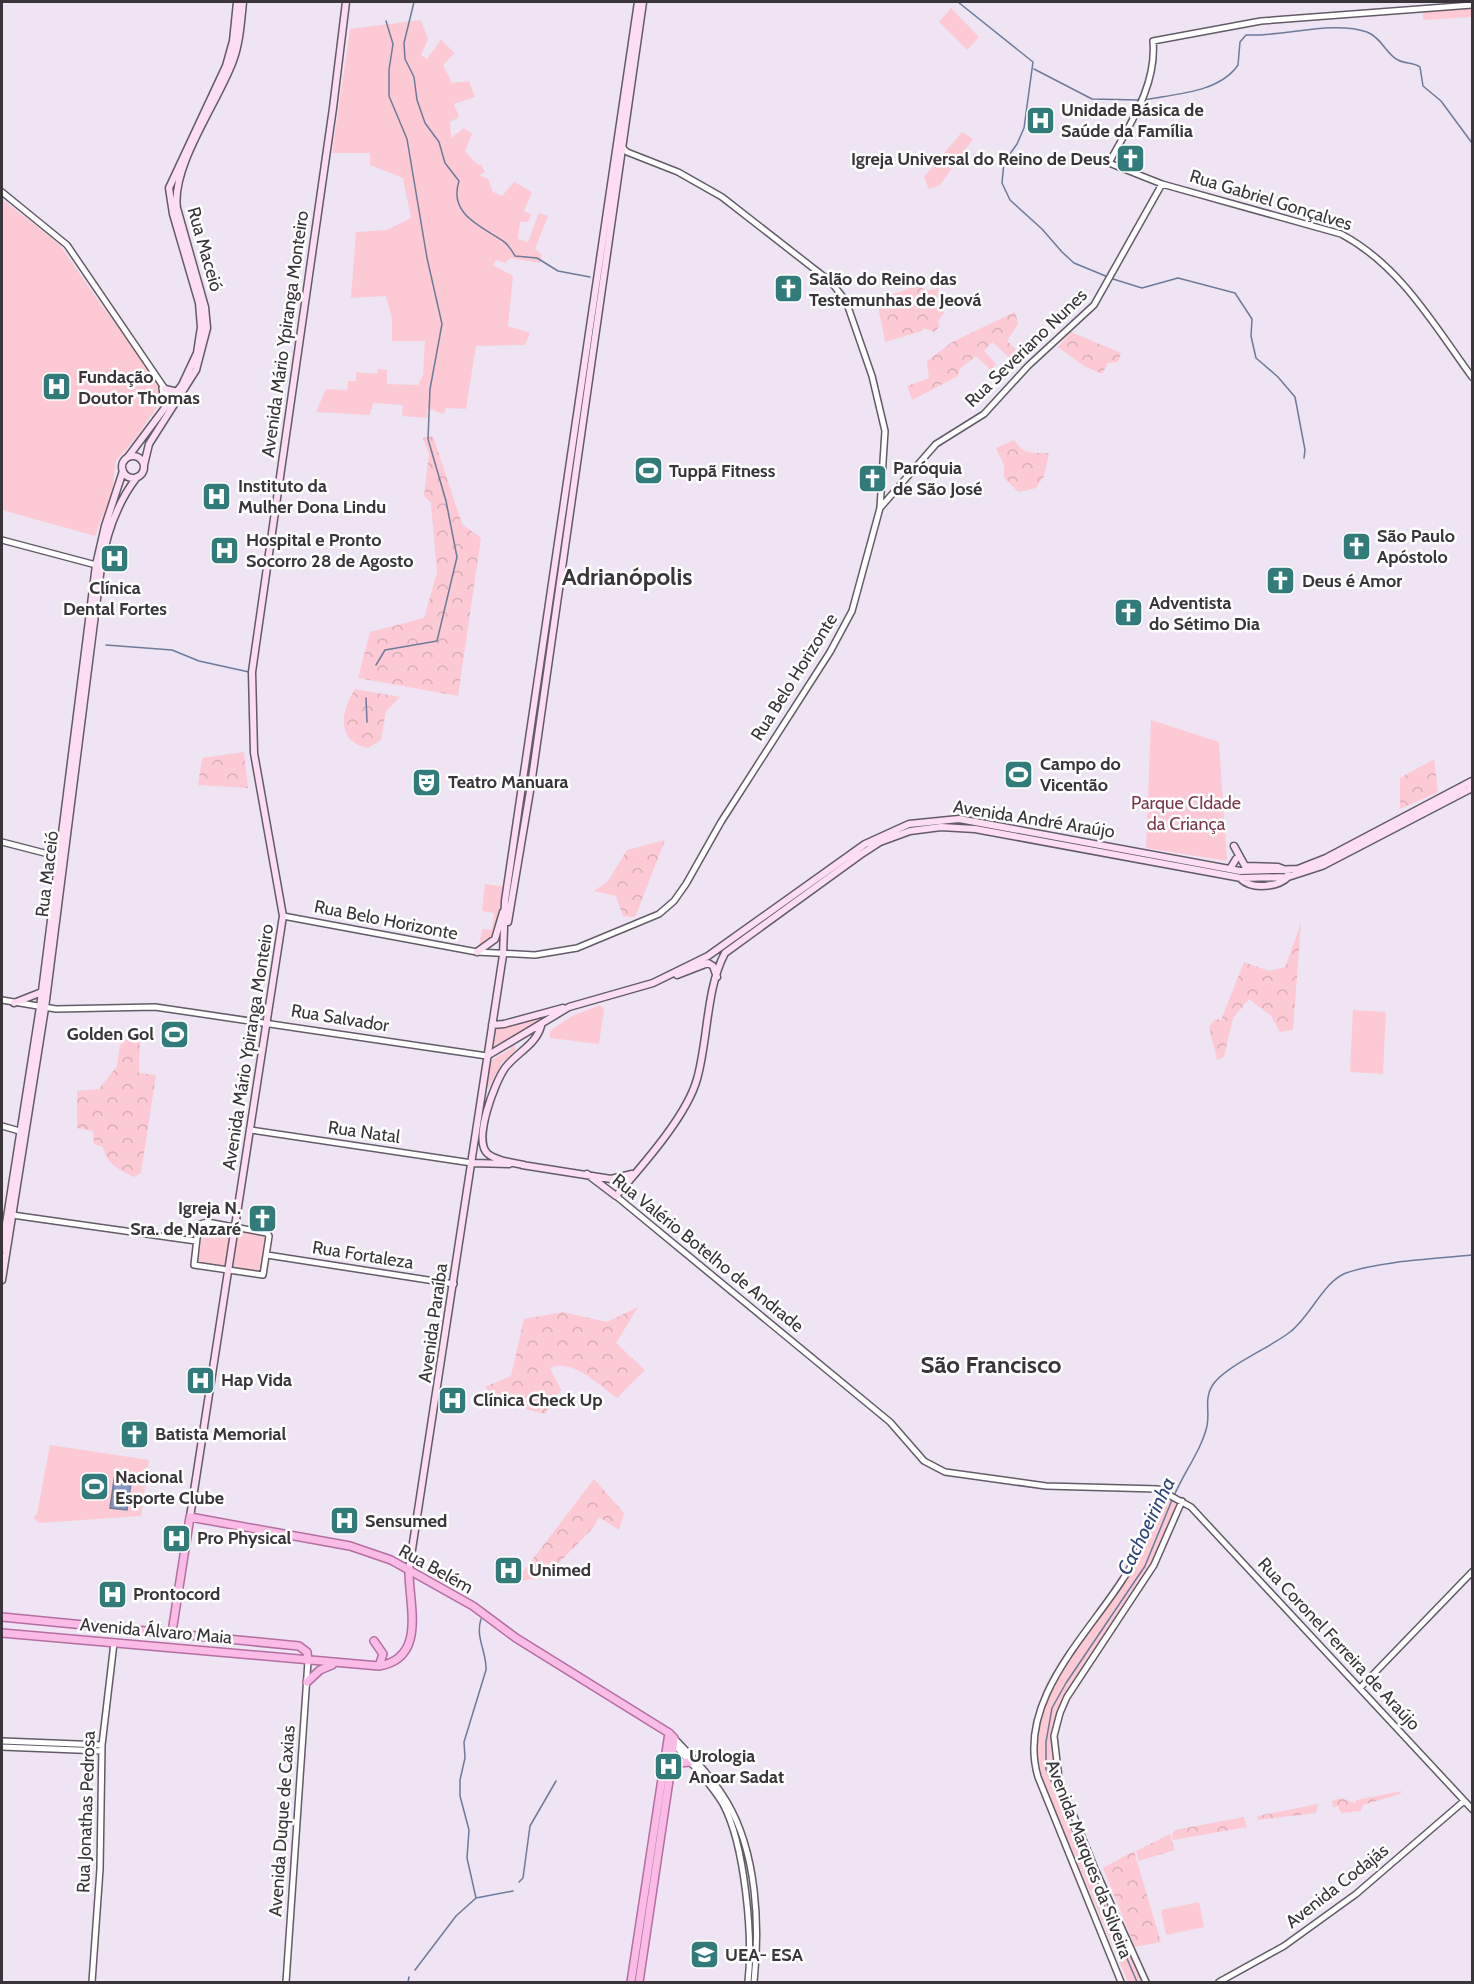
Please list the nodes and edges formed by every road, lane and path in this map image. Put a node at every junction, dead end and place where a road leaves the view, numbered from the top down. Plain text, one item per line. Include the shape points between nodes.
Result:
1 (237, 2) edge
2 (243, 2) edge
3 (346, 2) edge
4 (638, 2) edge
5 (643, 2) edge
6 (1473, 5) edge
7 (636, 35) junction
8 (622, 147) junction
9 (621, 157) junction
10 (641, 157) junction
11 (1162, 184) junction
12 (2, 192) edge
13 (1453, 352) junction
14 (1448, 357) dead end
15 (1473, 377) edge
16 (160, 383) junction
17 (165, 389) junction
18 (178, 392) junction
19 (171, 401) junction
20 (168, 410) junction
21 (128, 457) junction
22 (144, 465) junction
23 (123, 471) junction
24 (137, 477) junction
25 (880, 508) junction
26 (108, 526) junction
27 (105, 536) junction
28 (2, 540) edge
29 (96, 566) junction
30 (526, 762) junction
31 (520, 768) dead end
32 (1473, 781) edge
33 (1473, 788) edge
34 (2, 842) edge
35 (1234, 846) dead end
36 (60, 857) junction
37 (1236, 859) dead end
38 (1230, 869) junction
39 (1242, 872) junction
40 (1288, 874) junction
41 (505, 901) junction
42 (283, 916) junction
43 (505, 931) junction
44 (477, 952) junction
45 (503, 955) junction
46 (717, 977) junction
47 (661, 980) junction
48 (42, 992) junction
49 (2, 1000) edge
50 (14, 1003) junction
51 (42, 1007) junction
52 (569, 1007) junction
53 (267, 1022) junction
54 (492, 1024) junction
55 (541, 1026) junction
56 (487, 1056) junction
57 (2, 1126) edge
58 (251, 1130) junction
59 (22, 1132) junction
60 (472, 1163) junction
61 (524, 1165) junction
62 (640, 1168) junction
63 (587, 1174) junction
64 (616, 1196) junction
65 (12, 1215) junction
66 (236, 1226) junction
67 (196, 1241) junction
68 (2, 1249) edge
69 (267, 1255) junction
70 (227, 1272) junction
71 (2, 1280) edge
72 (454, 1284) junction
73 (1166, 1493) junction
74 (1180, 1501) junction
75 (190, 1517) junction
76 (410, 1569) junction
77 (1473, 1572) edge
78 (2, 1617) edge
79 (172, 1632) junction
80 (2, 1633) edge
81 (374, 1641) dead end
82 (114, 1642) junction
83 (308, 1661) junction
84 (337, 1664) junction
85 (379, 1666) junction
86 (307, 1682) junction
87 (1360, 1688) junction
88 (671, 1737) junction
89 (2, 1741) edge
90 (2, 1747) edge
91 (102, 1748) junction
92 (690, 1762) junction
93 (668, 1767) junction
94 (1464, 1801) junction
95 (1473, 1809) edge
96 (641, 1946) junction
97 (92, 1980) edge
98 (286, 1983) edge
99 (631, 1983) edge
100 (639, 1983) edge
101 (748, 1983) edge
102 (754, 1983) edge
103 (1121, 1983) edge
104 (1146, 1983) edge
105 (1219, 1983) edge

1 - 18 main road, Rua Maceió via 226,66 169,188 201,319 197,353
2 - 20 main road, Rua Maceió via 232,63 176,192 207,322 196,370
3 - 42 main road, Avenida Mário Ypiranga Monteiro via 252,672 255,762
4 - 7 main road
5 - 7 main road
6 - 11 street, Rua Gabriel Gonçalves via 1261,21 1153,41 1154,58 1142,101 1109,164
7 - 8 main road
7 - 30 main road
8 - 9 main road
8 - 10 street, Rua Belo Horizonte
9 - 10 street, Rua Belo Horizonte
9 - 43 main road via 531,785
10 - 25 street, Rua Belo Horizonte via 722,197 831,282 842,295 883,416
11 - 13 street, Rua Gabriel Gonçalves via 1341,234 1359,243 1396,275
11 - 25 street, Rua Severiano Nunes via 1094,305 1028,366 992,408 936,444
12 - 16 street via 67,245
13 - 14 street
13 - 15 street, Rua Gabriel Gonçalves
16 - 17 street
16 - 20 street
17 - 18 main road
17 - 19 street
18 - 19 main road, Rua Maceió
19 - 20 main road, Rua Maceió
20 - 21 main road, Rua Maceió
20 - 22 main road, Rua Maceió via 149,444
21 - 22 main road via 138,457
21 - 23 main road via 123,462
22 - 24 main road
23 - 24 main road via 129,477
23 - 26 main road, Rua Maceió
24 - 26 main road, Rua Maceió
25 - 45 street, Rua Belo Horizonte via 852,611 842,632 674,901 651,918 577,948 553,954
26 - 27 main road, Rua Maceió
27 - 29 main road, Rua Maceió
27 - 51 main road, Rua Maceió
28 - 29 street
29 - 36 main road, Rua Maceió
30 - 31 main road
30 - 41 main road
32 - 40 main road, Avenida André Araújo
33 - 40 main road, Avenida André Araújo via 1326,863
34 - 36 street
35 - 39 main road
36 - 48 main road, Rua Maceió
37 - 38 main road
38 - 39 main road, Avenida André Araújo
38 - 47 main road, Avenida André Araújo via 959,819 922,821 894,829 865,844 708,956
39 - 40 main road, Avenida André Araújo
39 - 40 main road via 1252,885 1280,884
39 - 46 main road, Avenida André Araújo via 975,829 924,828 880,842 729,949
41 - 43 main road
41 - 44 main road via 495,939
42 - 44 street, Rua Belo Horizonte
42 - 53 main road, Avenida Mário Ypiranga Monteiro
43 - 45 main road, Avenida Paraíba
44 - 45 street, Rua Belo Horizonte
45 - 54 main road, Avenida Paraíba
46 - 47 main road via 708,963
46 - 62 main road via 692,1095
47 - 52 main road, Avenida André Araújo
48 - 50 main road
48 - 51 main road, Rua Maceió
49 - 50 street, Rua Salvador
50 - 51 street, Rua Salvador
51 - 53 street, Rua Salvador via 155,1007
51 - 59 main road, Rua Maceió
52 - 54 main road
52 - 55 main road, Avenida André Araújo
53 - 56 street, Rua Salvador
53 - 58 main road, Avenida Mário Ypiranga Monteiro
54 - 56 main road, Avenida Paraíba
55 - 56 main road, Avenida André Araújo
55 - 61 main road via 533,1041 496,1082 484,1128 483,1146 488,1154
56 - 60 main road, Avenida Paraíba
57 - 59 street
58 - 60 street, Rua Natal
58 - 66 main road, Avenida Mário Ypiranga Monteiro
59 - 65 main road, Rua Maceió
59 - 68 main road, Rua Maceió
60 - 61 main road, Rua Valério Botelho de Andrade
60 - 72 main road, Avenida Paraíba
61 - 63 main road, Rua Valério Botelho de Andrade
62 - 63 main road via 618,1179
62 - 64 main road
63 - 64 main road, Rua Valério Botelho de Andrade
64 - 73 street, Rua Valério Botelho de Andrade via 898,1429 928,1464 953,1475 1047,1486 1138,1487
65 - 67 street
65 - 71 main road, Rua Maceió
66 - 67 street via 203,1222
66 - 69 street via 267,1233
66 - 70 main road, Avenida Mário Ypiranga Monteiro
67 - 70 street via 194,1265
69 - 70 street via 262,1276
69 - 72 street, Rua Fortaleza
70 - 75 main road, Avenida Mário Ypiranga Monteiro
72 - 76 main road, Avenida Paraíba
73 - 74 street, Rua Coronel Ferreira de Araújo
73 - 103 street, Avenida Marques da Silveira via 1125,1578 1050,1690 1037,1719 1033,1746 1038,1777
74 - 87 street, Rua Coronel Ferreira de Araújo via 1203,1517
74 - 104 street, Avenida Marques da Silveira via 1154,1564 1067,1697 1054,1736 1059,1779
75 - 76 main road, Rua Belém via 350,1546
75 - 79 main road, Avenida Mário Ypiranga Monteiro
76 - 85 main road, Avenida Paraíba via 413,1629 403,1653
76 - 88 main road, Rua Belém
77 - 87 street
78 - 79 main road
79 - 83 main road via 299,1646 307,1652
80 - 82 main road, Avenida Álvaro Maia
81 - 85 main road via 383,1654
82 - 83 main road, Avenida Álvaro Maia
82 - 91 street, Rua Jonathas Pedrosa
83 - 84 main road
83 - 86 street, Avenida Duque de Caxias
84 - 85 main road
84 - 86 main road via 320,1670
86 - 98 street, Avenida Duque de Caxias
87 - 94 street, Rua Coronel Ferreira de Araújo
88 - 92 street
88 - 93 main road
88 - 102 street via 715,1784 741,1833 753,1897
89 - 91 street
90 - 91 street
91 - 97 street, Rua Jonathas Pedrosa via 100,1869
92 - 93 main road
92 - 101 street via 723,1804 735,1834 746,1899
93 - 96 main road
94 - 95 street, Rua Coronel Ferreira de Araújo
94 - 105 street, Avenida Codajás via 1348,1900 1284,1946
96 - 99 main road
96 - 100 main road

